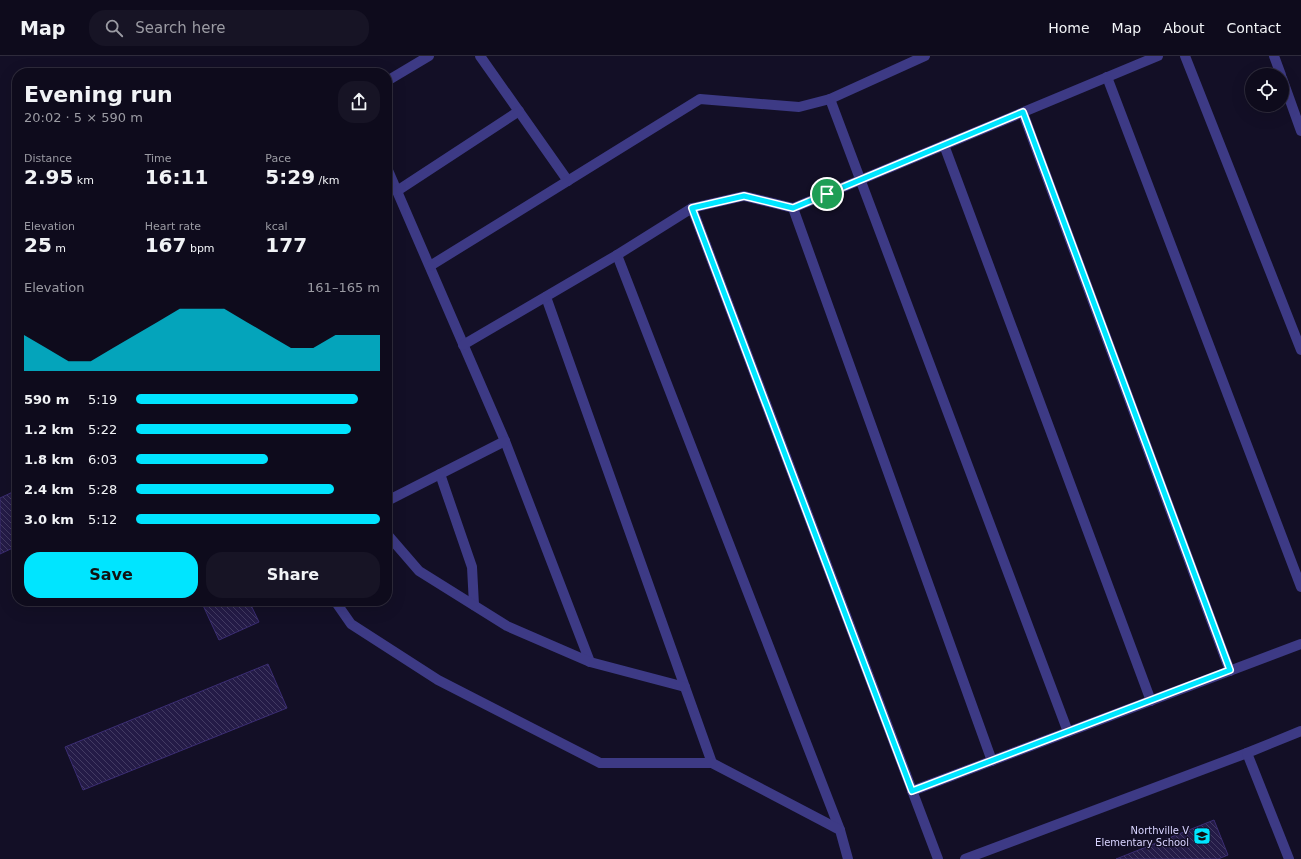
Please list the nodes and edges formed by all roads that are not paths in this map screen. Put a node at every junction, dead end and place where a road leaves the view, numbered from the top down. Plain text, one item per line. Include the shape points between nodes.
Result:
1 (429, 56) edge
2 (480, 56) edge
3 (925, 56) edge
4 (1158, 56) edge
5 (1185, 56) edge
6 (1274, 56) edge
7 (1278, 68) edge
8 (1107, 77) junction
9 (392, 78) edge
10 (1289, 98) edge
11 (830, 99) junction
12 (519, 112) junction
13 (1023, 112) junction
14 (1301, 131) edge
15 (944, 146) junction
16 (392, 180) edge
17 (861, 180) junction
18 (568, 181) junction
19 (397, 191) junction
20 (692, 208) junction
21 (793, 208) junction
22 (617, 255) junction
23 (430, 266) junction
24 (546, 296) junction
25 (463, 345) junction
26 (1301, 350) edge
27 (505, 442) junction
28 (440, 474) junction
29 (392, 498) edge
30 (392, 540) edge
31 (1301, 587) edge
32 (474, 605) junction
33 (338, 606) edge
34 (1301, 644) edge
35 (590, 662) junction
36 (1230, 670) junction
37 (685, 687) junction
38 (1151, 701) junction
39 (1301, 731) edge
40 (1068, 732) junction
41 (1247, 753) junction
42 (992, 761) junction
43 (712, 763) junction
44 (912, 791) junction
45 (840, 830) junction
46 (848, 859) edge
47 (938, 859) edge
48 (965, 859) edge
49 (1288, 859) edge

1 - 9 street
2 - 12 street
3 - 11 street
4 - 8 street
5 - 26 street
6 - 7 street
8 - 13 street
8 - 31 street
10 - 14 street
11 - 17 street
11 - 18 street via 799,107 700,99
12 - 18 street
12 - 19 street
13 - 15 street
13 - 36 street
15 - 17 street
15 - 38 street
16 - 19 street
17 - 21 street
17 - 40 street
18 - 23 street
19 - 23 street
20 - 21 street via 744,196
20 - 22 street
20 - 44 street
21 - 42 street
22 - 24 street
22 - 45 street
23 - 25 street
24 - 25 street
24 - 37 street
25 - 27 street
27 - 28 street
27 - 35 street
28 - 29 street
28 - 32 street via 472,567
30 - 32 street via 418,571
32 - 35 street via 507,626
33 - 43 street via 351,624 438,680 600,763
34 - 36 street
35 - 37 street
36 - 38 street
37 - 43 street
38 - 40 street
39 - 41 street
40 - 42 street
41 - 48 street
41 - 49 street
42 - 44 street
43 - 45 street
44 - 47 street
45 - 46 street

